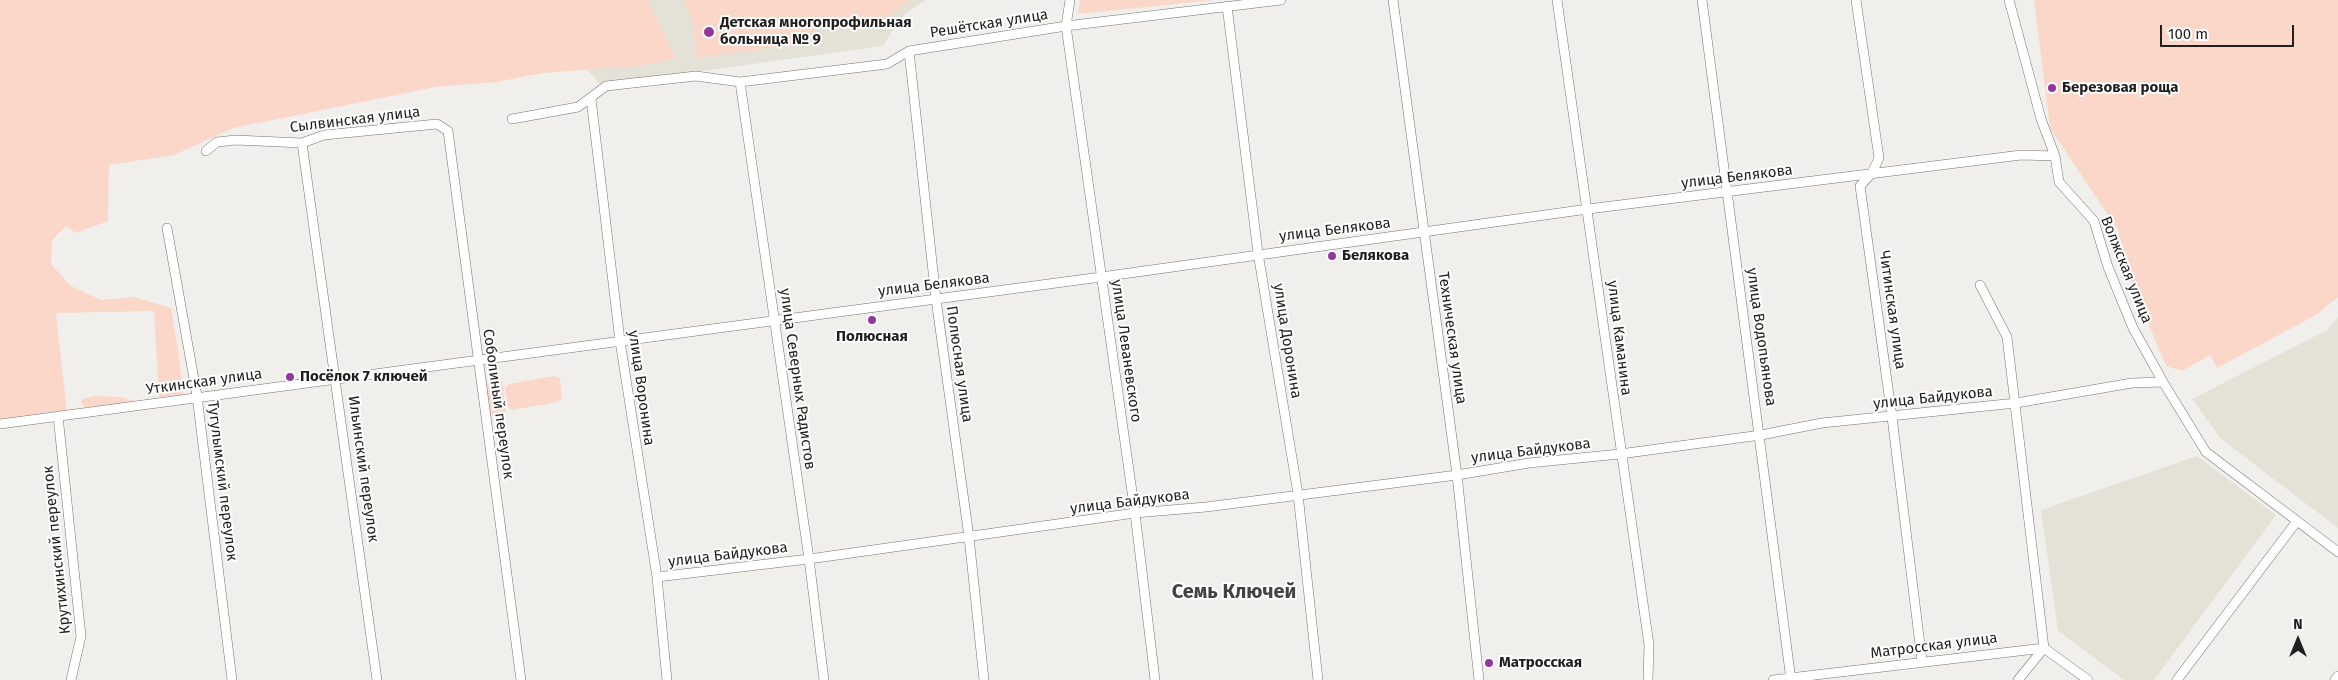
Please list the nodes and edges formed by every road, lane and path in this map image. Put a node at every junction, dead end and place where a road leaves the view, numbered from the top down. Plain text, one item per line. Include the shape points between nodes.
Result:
1 (1070, 0) edge
2 (1281, 0) edge
3 (1393, 0) edge
4 (1557, 0) edge
5 (1702, 0) edge
6 (1856, 0) edge
7 (2009, 0) edge
8 (1227, 6) junction
9 (1066, 26) junction
10 (909, 51) junction
11 (740, 82) junction
12 (591, 99) junction
13 (512, 119) dead end
14 (448, 131) joint
15 (302, 143) junction
16 (206, 152) dead end
17 (2055, 156) junction
18 (1872, 173) junction
19 (1728, 193) junction
20 (1588, 209) junction
21 (167, 228) dead end
22 (1424, 233) junction
23 (1258, 254) junction
24 (1102, 277) junction
25 (1980, 285) dead end
26 (936, 299) junction
27 (774, 320) junction
28 (620, 341) junction
29 (478, 359) junction
30 (336, 378) junction
31 (2163, 382) junction
32 (197, 396) junction
33 (2016, 403) junction
34 (58, 416) junction
35 (1892, 417) junction
36 (0, 424) edge
37 (1761, 435) junction
38 (1620, 454) junction
39 (1457, 475) junction
40 (1298, 494) junction
41 (1135, 513) junction
42 (2297, 521) junction
43 (968, 537) junction
44 (2338, 552) edge
45 (809, 559) junction
46 (657, 577) junction
47 (2044, 648) junction
48 (1922, 661) junction
49 (2338, 676) edge
50 (1791, 679) edge
51 (71, 680) edge
52 (232, 680) edge
53 (378, 680) edge
54 (522, 680) edge
55 (667, 680) edge
56 (824, 680) edge
57 (984, 680) edge
58 (1156, 680) edge
59 (1318, 680) edge
60 (1479, 680) edge
61 (1648, 680) edge
62 (1773, 680) edge
63 (2018, 680) edge
64 (2088, 680) edge
65 (2177, 680) edge
66 (2335, 680) edge

1 - 9 street, улица Леваневского
2 - 8 street, Решётская улица
3 - 22 street, Техническая улица
4 - 20 street, улица Каманина
5 - 19 street, улица Водопьянова
6 - 18 street, Читинская улица via 1878,158
7 - 17 street, Волжская улица via 2041,119
8 - 9 street, Решётская улица
8 - 23 street, улица Доронина
9 - 10 street, Решётская улица
9 - 24 street, улица Леваневского
10 - 11 street, Решётская улица via 887,64
10 - 26 street, Полюсная улица
11 - 12 street, Решётская улица via 696,76 606,86
11 - 27 street, улица Северных Радистов
12 - 13 street via 578,107
12 - 28 street, улица Воронина
14 - 15 street, Сылвинская улица via 437,124 324,135
14 - 29 street, Соболиный переулок
15 - 16 street, Сылвинская улица via 236,140 217,142
15 - 30 street, Ильинский переулок
17 - 18 street, улица Белякова via 2020,155
17 - 31 street, Волжская улица via 2059,182 2094,221 2108,267 2133,328
18 - 19 street, улица Белякова
18 - 35 street, Читинская улица via 1860,186
19 - 20 street, улица Белякова
19 - 37 street, улица Водопьянова
20 - 22 street, улица Белякова
20 - 38 street, улица Каманина
21 - 32 street, Тугулымский переулок
22 - 23 street, улица Белякова
22 - 39 street, Техническая улица
23 - 24 street, улица Белякова
23 - 40 street, улица Доронина
24 - 26 street, улица Белякова
24 - 41 street, улица Леваневского
25 - 33 street via 2008,337
26 - 27 street, улица Белякова
26 - 43 street, Полюсная улица
27 - 28 street, улица Белякова
27 - 45 street, улица Северных Радистов
28 - 29 street, Уткинская улица
28 - 46 street, улица Воронина
29 - 30 street, Уткинская улица
29 - 54 street, Соболиный переулок
30 - 32 street, Уткинская улица
30 - 53 street, Ильинский переулок
31 - 33 street, улица Байдукова via 2132,383
31 - 42 street via 2206,452
32 - 34 street, Уткинская улица
32 - 52 street, Тугулымский переулок
33 - 35 street, улица Байдукова
33 - 47 street
34 - 36 street, Уткинская улица
34 - 51 street, Крутихинский переулок via 81,636
35 - 37 street, улица Байдукова via 1822,423
35 - 48 street, Читинская улица
37 - 38 street, улица Байдукова
37 - 50 street, улица Водопьянова
38 - 39 street, улица Байдукова via 1529,463
38 - 61 street, улица Каманина via 1649,645
39 - 40 street, улица Байдукова
39 - 60 street, Техническая улица
40 - 41 street, улица Байдукова
40 - 59 street, улица Доронина
41 - 43 street, улица Байдукова
41 - 58 street, улица Леваневского
42 - 44 street
42 - 65 street
43 - 45 street, улица Байдукова
43 - 57 street, Полюсная улица
45 - 46 street, улица Байдукова
45 - 56 street, улица Северных Радистов
46 - 55 street, улица Воронина
47 - 48 street, Матросская улица
47 - 63 street
47 - 64 street
48 - 50 street, Матросская улица
49 - 66 street
50 - 62 street, Матросская улица

